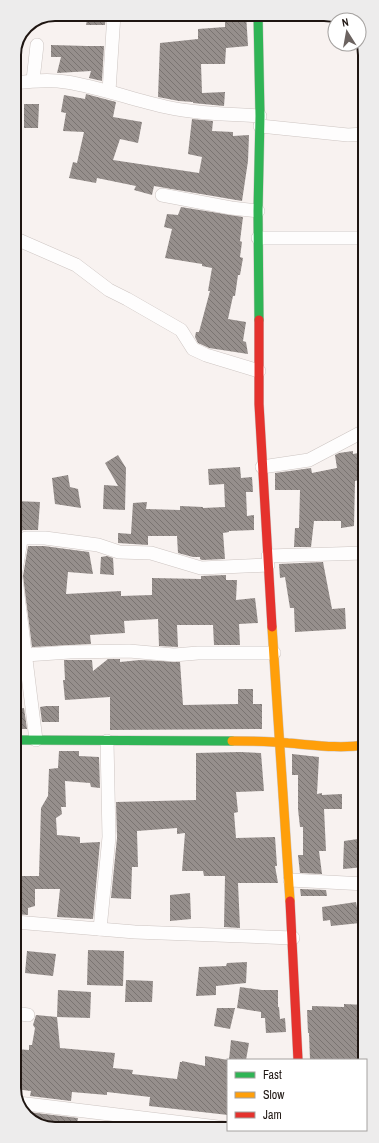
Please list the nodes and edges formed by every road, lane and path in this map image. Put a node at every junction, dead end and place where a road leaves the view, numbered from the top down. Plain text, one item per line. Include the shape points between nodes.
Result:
1 (114, 21) edge
2 (258, 21) edge
3 (37, 45) dead end
4 (33, 80) junction
5 (21, 82) edge
6 (109, 91) junction
7 (260, 121) junction
8 (358, 134) edge
9 (162, 195) dead end
10 (258, 211) junction
11 (258, 238) junction
12 (358, 238) edge
13 (21, 241) edge
14 (259, 371) junction
15 (358, 434) edge
16 (262, 467) junction
17 (21, 540) edge
18 (358, 554) edge
19 (268, 561) junction
20 (21, 617) edge
21 (274, 653) junction
22 (26, 655) junction
23 (21, 740) edge
24 (36, 740) junction
25 (107, 741) junction
26 (279, 742) junction
27 (358, 746) edge
28 (290, 880) junction
29 (358, 884) edge
30 (21, 922) edge
31 (100, 929) junction
32 (294, 938) junction
33 (21, 1014) edge
34 (28, 1015) dead end
35 (298, 1059) edge
36 (27, 1108) edge
37 (153, 1122) edge

1 - 6 street
2 - 7 street
3 - 4 street
4 - 5 street
4 - 6 street via 65,82
6 - 7 street via 185,111
7 - 8 street
7 - 10 street
9 - 10 street
10 - 11 street
11 - 12 street
11 - 14 street
13 - 14 street via 76,265 109,290 181,330 194,349
14 - 16 street
15 - 16 street via 309,460
16 - 19 street
17 - 19 street via 45,538 98,545 119,552 152,554 201,568
18 - 19 street
19 - 21 street
20 - 22 street
21 - 22 street via 174,655 129,651
21 - 26 street
22 - 24 street
23 - 24 street
24 - 25 street
25 - 26 street
25 - 31 street via 109,837
26 - 27 street via 333,748
26 - 28 street
28 - 29 street
28 - 32 street
30 - 31 street
31 - 32 street
32 - 35 street
33 - 34 street
36 - 37 street

